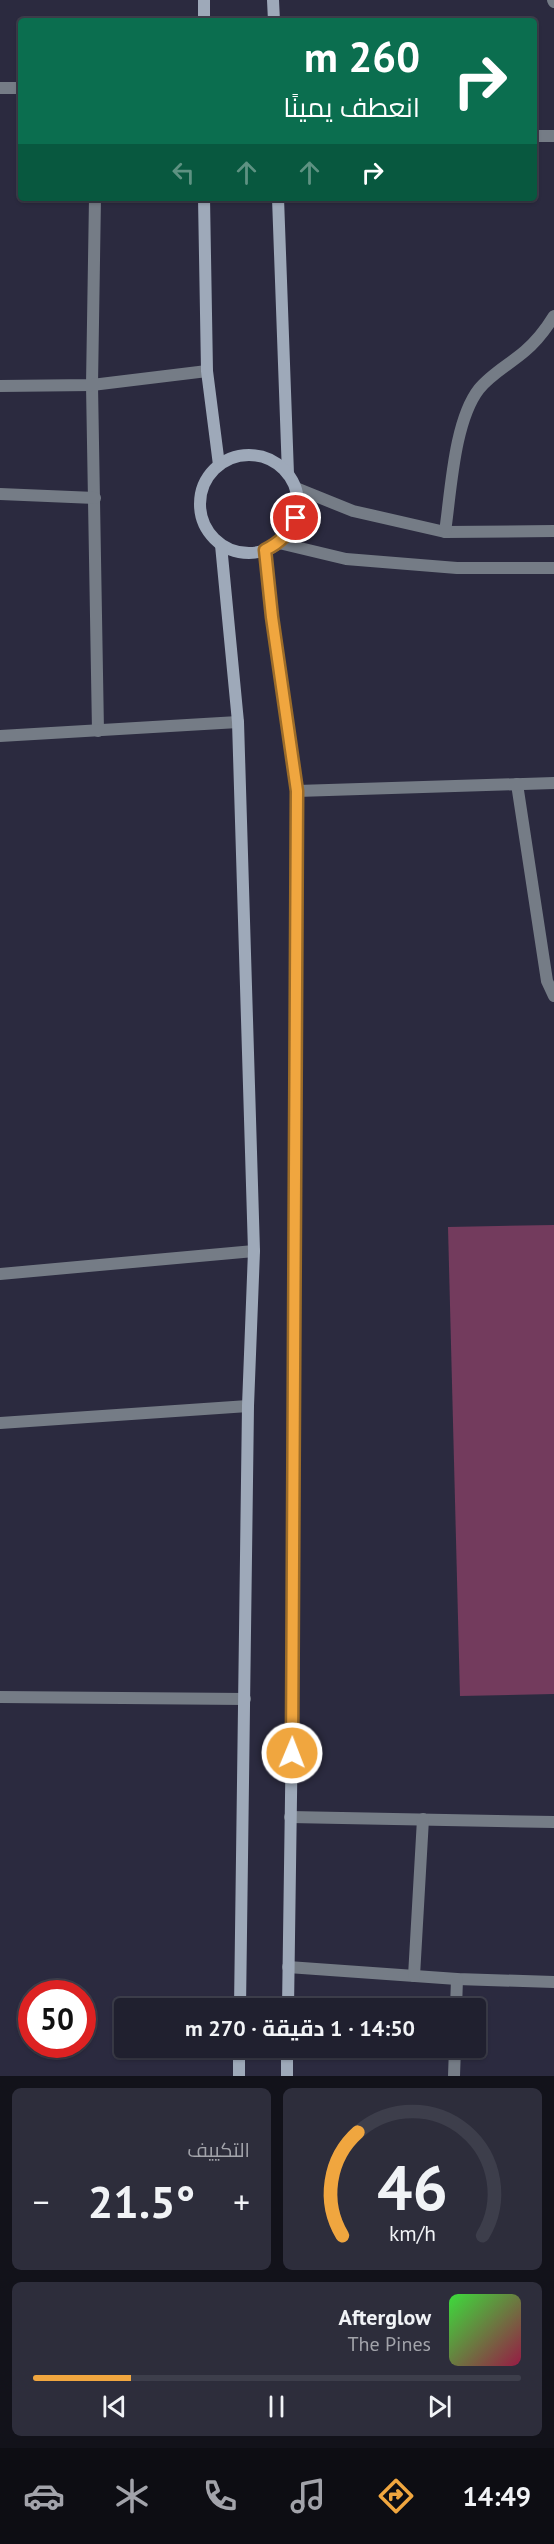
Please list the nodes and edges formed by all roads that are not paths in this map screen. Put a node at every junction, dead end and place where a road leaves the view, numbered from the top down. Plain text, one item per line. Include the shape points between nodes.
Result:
1 (204, 0) edge
2 (273, 0) edge
3 (204, 18) edge
4 (274, 18) edge
5 (0, 88) edge
6 (18, 88) edge
7 (537, 136) edge
8 (554, 136) edge
9 (95, 201) edge
10 (204, 201) edge
11 (278, 201) edge
12 (554, 316) edge
13 (207, 371) junction
14 (92, 385) junction
15 (0, 386) edge
16 (219, 465) junction
17 (288, 474) junction
18 (296, 488) junction
19 (0, 494) edge
20 (95, 498) junction
21 (554, 531) edge
22 (445, 532) junction
23 (279, 543) junction
24 (221, 545) junction
25 (265, 550) junction
26 (554, 568) edge
27 (238, 722) junction
28 (98, 731) junction
29 (0, 736) edge
30 (554, 783) edge
31 (517, 784) junction
32 (297, 791) junction
33 (554, 996) edge
34 (254, 1251) junction
35 (0, 1274) edge
36 (248, 1406) junction
37 (0, 1423) edge
38 (0, 1697) edge
39 (245, 1699) junction
40 (290, 1817) junction
41 (423, 1820) junction
42 (554, 1822) edge
43 (288, 1967) junction
44 (414, 1976) junction
45 (457, 1978) junction
46 (554, 1982) edge
47 (240, 1998) edge
48 (288, 1998) edge
49 (456, 1998) edge
50 (239, 2058) edge
51 (287, 2058) edge
52 (454, 2058) edge
53 (239, 2076) edge
54 (287, 2076) edge
55 (454, 2076) edge

1 - 3 main road
2 - 4 main road
5 - 6 street
7 - 8 street
9 - 14 street
10 - 13 main road
11 - 17 main road
12 - 22 street via 544,333 480,388 468,405 461,426
13 - 14 street
13 - 16 main road
14 - 15 street
14 - 20 street
16 - 17 main road via 248,455 263,457
16 - 24 main road via 208,476 200,505 206,527
17 - 18 main road
18 - 22 street via 353,511
18 - 23 main road via 296,518
19 - 20 street
20 - 28 street
21 - 22 street
23 - 25 main road
23 - 26 street via 346,558 457,568
24 - 25 main road via 250,554
24 - 27 main road
25 - 32 main road
27 - 28 street
27 - 34 main road
28 - 29 street
30 - 31 street
31 - 32 street
31 - 33 street via 547,981
32 - 40 main road
34 - 35 street
34 - 36 main road
36 - 37 street
36 - 39 main road
38 - 39 street
39 - 47 main road
40 - 41 street
40 - 43 main road
41 - 42 street
41 - 44 street
43 - 44 street
43 - 48 main road
44 - 45 street
45 - 46 street
45 - 49 street
50 - 53 main road
51 - 54 main road
52 - 55 street

